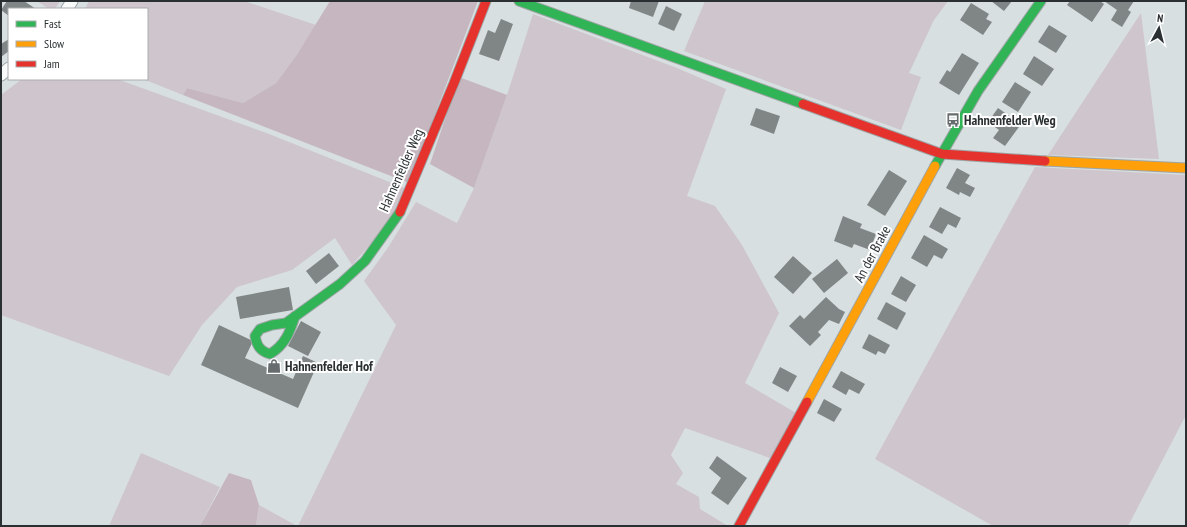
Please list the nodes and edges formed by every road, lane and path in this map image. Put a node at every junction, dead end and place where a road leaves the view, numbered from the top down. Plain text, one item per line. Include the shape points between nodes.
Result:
1 (486, 1) edge
2 (519, 1) edge
3 (1041, 1) edge
4 (942, 154) junction
5 (1186, 168) edge
6 (295, 316) junction
7 (738, 526) edge

1 - 6 street, Hahnenfelder Weg via 398,216 365,261 340,284
2 - 4 street
3 - 4 street, An der Brake via 978,91
4 - 5 street
4 - 7 street, An der Brake
6 - 6 street, Hahnenfelder Weg via 286,323 260,329 255,336 257,346 262,352 270,354 279,349 289,335

